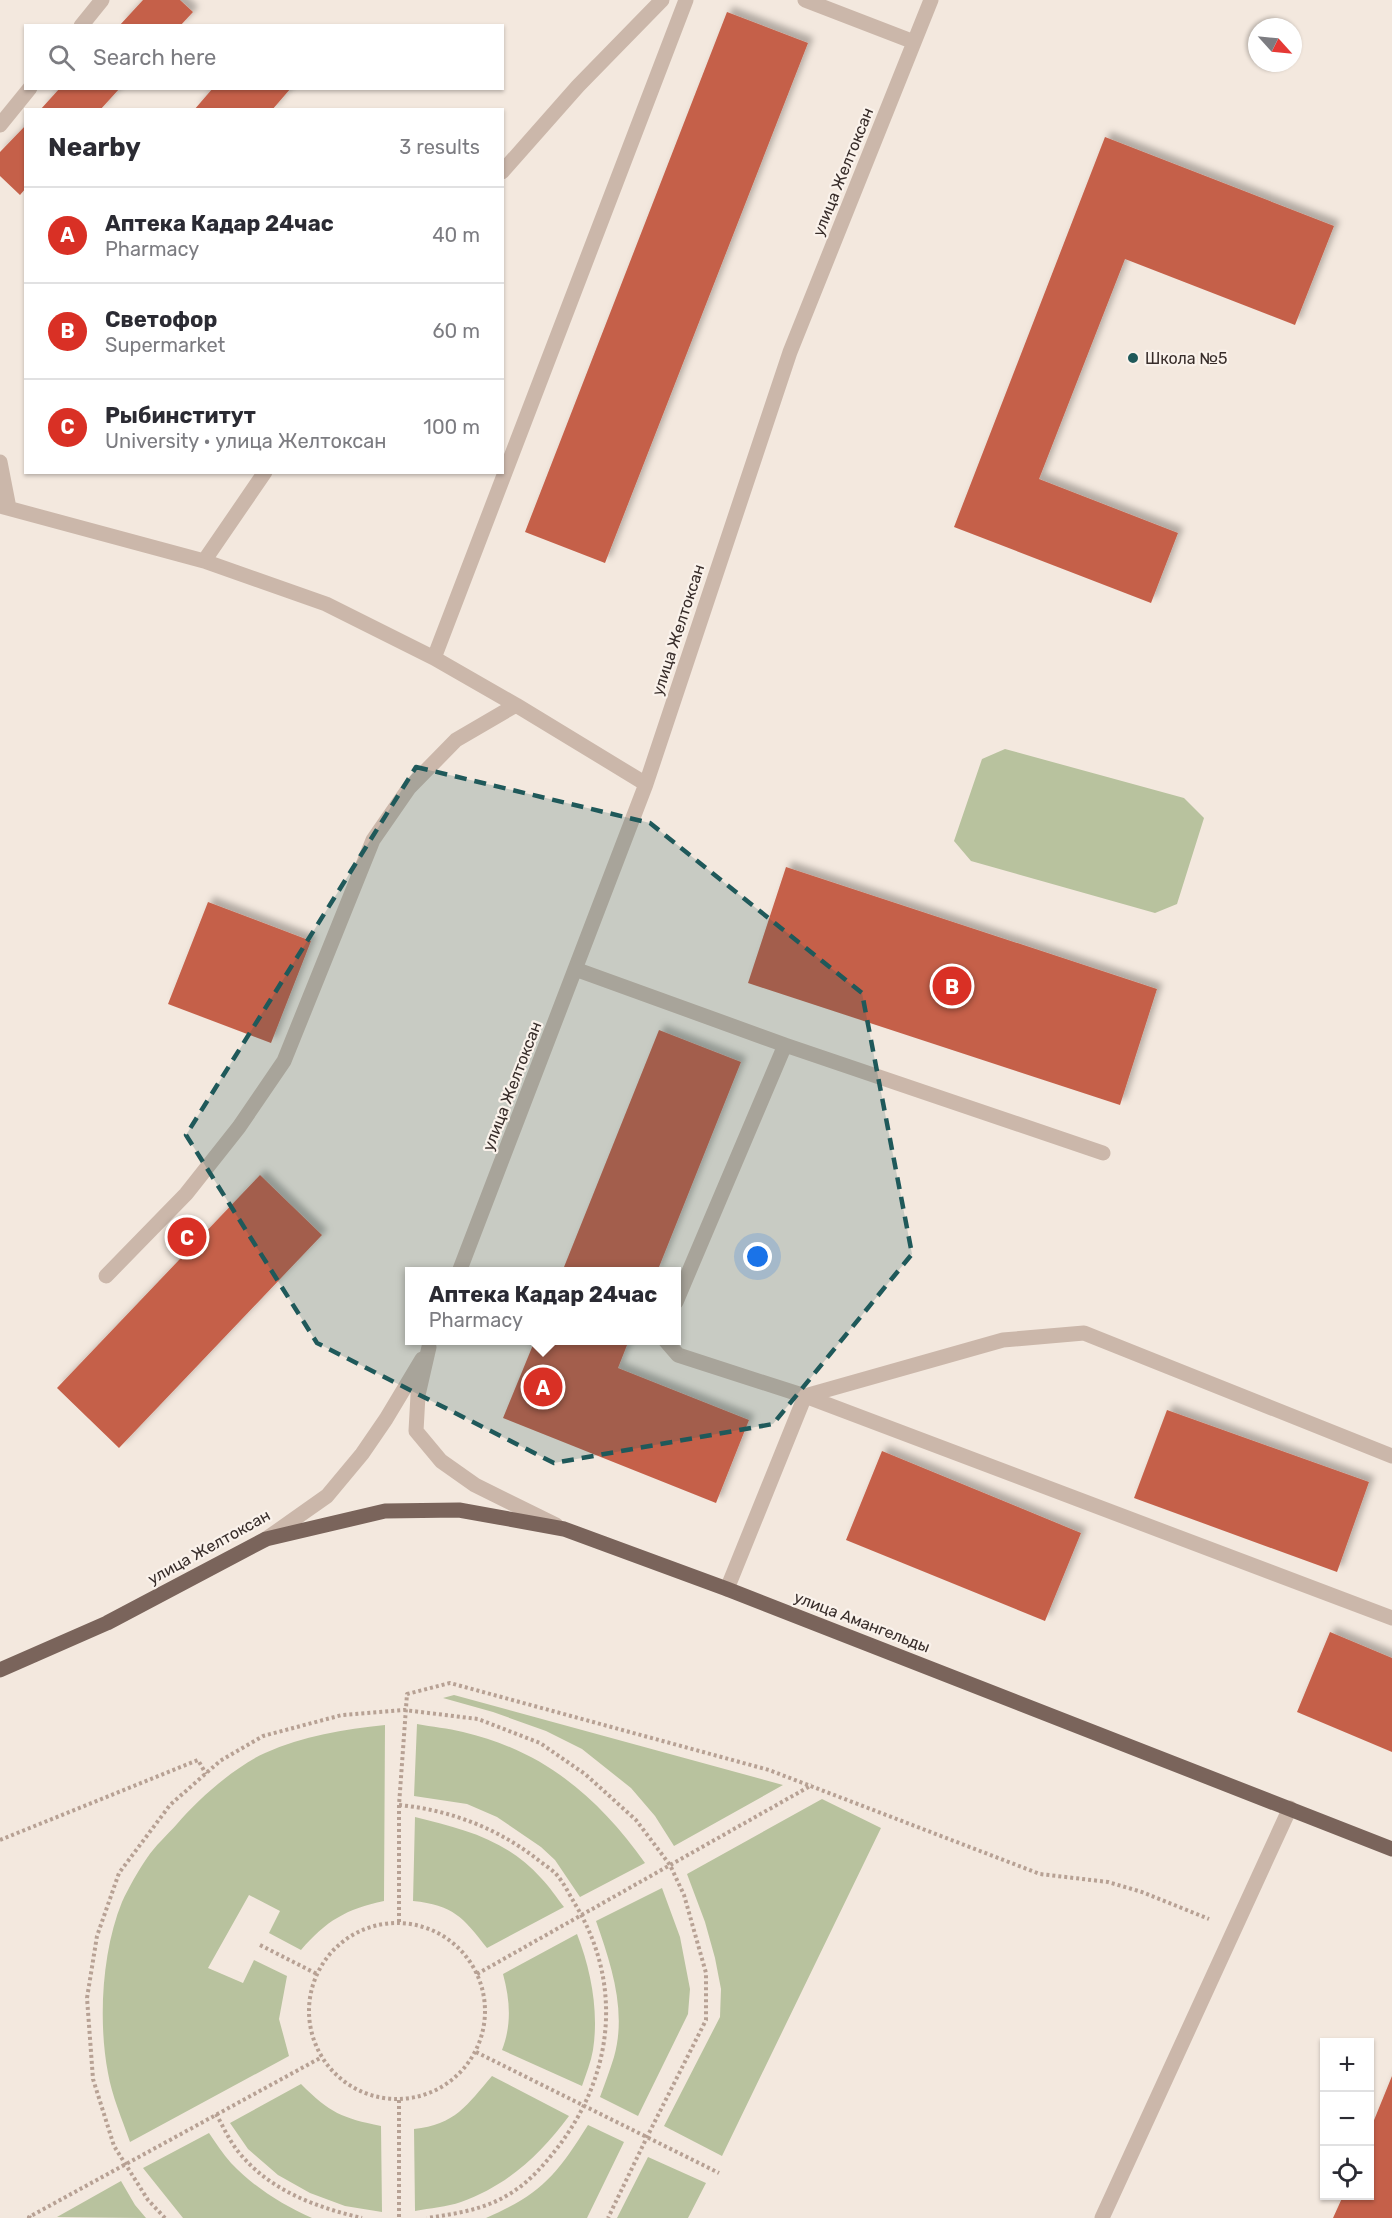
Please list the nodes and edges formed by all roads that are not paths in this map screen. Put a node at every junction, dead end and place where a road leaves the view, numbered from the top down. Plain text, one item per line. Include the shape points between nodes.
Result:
1 (102, 0) edge
2 (662, 0) edge
3 (686, 0) edge
4 (805, 0) edge
5 (931, 0) edge
6 (83, 24) edge
7 (914, 42) junction
8 (28, 90) edge
9 (0, 125) edge
10 (504, 170) edge
11 (0, 462) edge
12 (264, 474) edge
13 (5, 507) edge
14 (204, 561) junction
15 (434, 658) junction
16 (516, 705) junction
17 (646, 784) junction
18 (575, 969) junction
19 (785, 1045) junction
20 (1103, 1154) dead end
21 (461, 1267) edge
22 (106, 1276) dead end
23 (681, 1290) edge
24 (429, 1345) edge
25 (430, 1345) edge
26 (669, 1345) edge
27 (805, 1396) junction
28 (1392, 1456) edge
29 (564, 1529) junction
30 (266, 1539) junction
31 (727, 1589) junction
32 (1392, 1618) edge
33 (0, 1670) edge
34 (1290, 1808) junction
35 (1392, 1849) edge
36 (1102, 2218) edge

1 - 6 street
2 - 10 street
3 - 15 street
4 - 7 street
5 - 7 street, улица Желтоксан
7 - 17 street, улица Желтоксан via 790,352
8 - 9 street
11 - 13 street
12 - 14 street
13 - 14 street
14 - 15 street via 326,604
15 - 16 street
16 - 17 street
16 - 22 street via 456,740 409,788 373,840 284,1062 186,1194
17 - 18 street, улица Желтоксан
18 - 19 street
18 - 21 street, улица Желтоксан
19 - 20 street
19 - 23 street
24 - 30 street, улица Желтоксан via 386,1419 327,1496
25 - 29 street, улица Амангельды via 418,1395 416,1431 441,1461 475,1485
26 - 27 street via 678,1355
27 - 28 street via 1003,1340 1084,1333
27 - 31 street
27 - 32 street
29 - 30 main road via 459,1510 385,1511
29 - 31 main road, улица Амангельды
30 - 33 main road, улица Желтоксан via 107,1623
31 - 34 main road, улица Амангельды
34 - 35 main road, улица Амангельды
34 - 36 street

